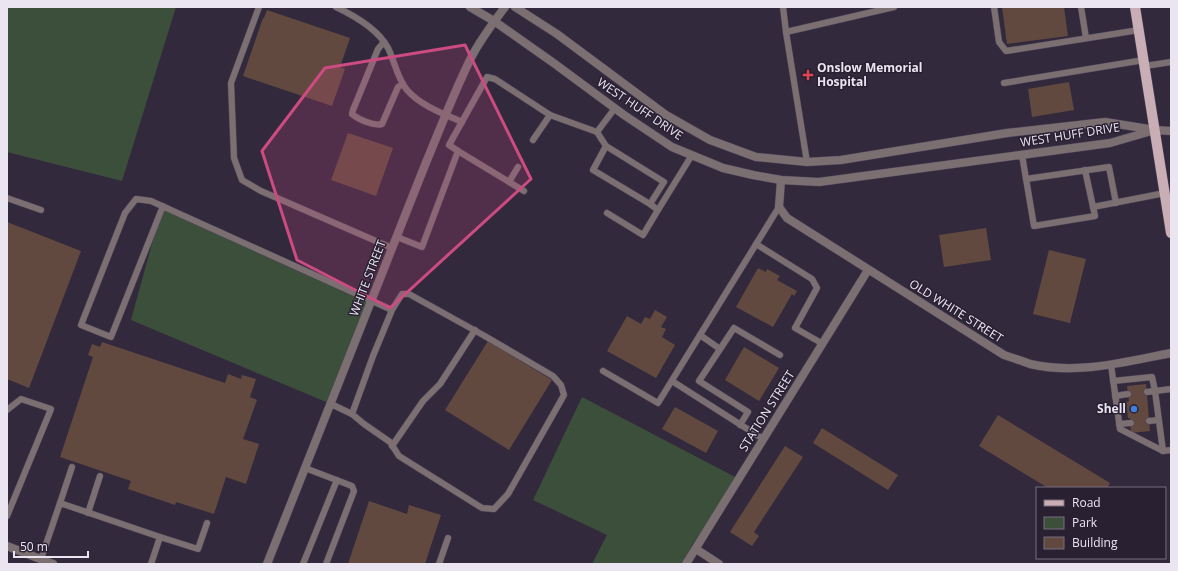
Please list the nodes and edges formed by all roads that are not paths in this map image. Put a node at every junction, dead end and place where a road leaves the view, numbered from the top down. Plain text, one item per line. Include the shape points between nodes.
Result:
1 (259, 7) edge
2 (336, 7) edge
3 (470, 7) edge
4 (505, 7) edge
5 (515, 7) edge
6 (783, 7) edge
7 (894, 7) edge
8 (994, 7) edge
9 (1081, 7) edge
10 (1135, 7) edge
11 (494, 21) junction
12 (1139, 30) junction
13 (786, 32) junction
14 (1086, 38) junction
15 (384, 42) junction
16 (1171, 62) edge
17 (1144, 63) junction
18 (1004, 83) dead end
19 (403, 84) junction
20 (615, 108) junction
21 (550, 114) junction
22 (446, 115) junction
23 (462, 122) junction
24 (1155, 130) junction
25 (1171, 131) edge
26 (596, 132) junction
27 (533, 140) dead end
28 (606, 146) junction
29 (458, 151) junction
30 (692, 155) junction
31 (1022, 155) junction
32 (807, 162) junction
33 (518, 167) dead end
34 (1086, 170) junction
35 (1026, 179) junction
36 (781, 180) junction
37 (509, 182) junction
38 (524, 191) dead end
39 (1165, 193) junction
40 (7, 198) edge
41 (1116, 203) junction
42 (650, 204) junction
43 (163, 206) junction
44 (779, 207) junction
45 (1093, 207) junction
46 (41, 210) dead end
47 (658, 210) junction
48 (607, 213) dead end
49 (1170, 221) edge
50 (1171, 233) edge
51 (397, 237) junction
52 (756, 244) junction
53 (392, 248) junction
54 (868, 270) junction
55 (372, 301) junction
56 (392, 310) junction
57 (475, 330) junction
58 (700, 336) junction
59 (823, 344) junction
60 (720, 349) junction
61 (1171, 353) edge
62 (780, 355) dead end
63 (1111, 365) junction
64 (603, 371) dead end
65 (672, 381) junction
66 (699, 381) junction
67 (1113, 381) junction
68 (1171, 389) edge
69 (1155, 391) junction
70 (1147, 392) dead end
71 (692, 393) junction
72 (1128, 394) dead end
73 (1115, 396) junction
74 (331, 404) junction
75 (7, 410) edge
76 (352, 414) junction
77 (1158, 420) junction
78 (1149, 421) dead end
79 (1130, 423) dead end
80 (1119, 424) junction
81 (740, 425) junction
82 (763, 439) junction
83 (392, 446) junction
84 (1171, 450) edge
85 (1163, 451) junction
86 (72, 467) dead end
87 (306, 468) junction
88 (100, 476) dead end
89 (337, 480) junction
90 (60, 503) junction
91 (88, 513) junction
92 (7, 516) edge
93 (207, 523) dead end
94 (160, 537) junction
95 (448, 538) dead end
96 (7, 546) edge
97 (696, 549) junction
98 (41, 559) junction
99 (53, 564) edge
100 (151, 564) edge
101 (267, 564) edge
102 (303, 564) edge
103 (326, 564) edge
104 (439, 564) edge
105 (686, 564) edge
106 (719, 564) edge

1 - 53 lane via 231,83 234,158 242,180 260,191
2 - 15 lane via 359,20
3 - 11 street, WEST HUFF DRIVE
4 - 11 street, WHITE STREET
5 - 32 street, WEST HUFF DRIVE via 557,34 666,115 710,140 756,157
6 - 13 lane
7 - 13 lane
8 - 14 lane via 999,42 1006,51
9 - 14 lane
10 - 12 main road
11 - 20 street, WEST HUFF DRIVE
11 - 22 street, WHITE STREET via 472,57
12 - 14 lane
12 - 17 main road
13 - 32 lane
15 - 19 lane
15 - 19 lane via 378,48 352,114 377,125 382,124 398,87
16 - 17 lane
17 - 18 lane
17 - 24 main road
19 - 22 lane via 414,96
20 - 26 lane
20 - 30 street, WEST HUFF DRIVE via 672,147
21 - 23 lane via 495,79 487,77
21 - 26 lane
21 - 27 lane
22 - 23 lane
22 - 51 street, WHITE STREET
23 - 29 lane via 449,145
24 - 25 street
24 - 31 street, WEST HUFF DRIVE via 1110,143
24 - 32 street, WEST HUFF DRIVE via 1105,122 1007,133 842,160
24 - 39 main road
26 - 28 lane
28 - 42 lane via 593,170
28 - 42 lane via 664,182
29 - 37 lane
29 - 51 lane via 422,247
30 - 36 street, WEST HUFF DRIVE via 723,168
30 - 47 lane
31 - 35 lane
31 - 36 street, WEST HUFF DRIVE via 819,182
33 - 37 lane
34 - 35 lane
34 - 41 lane via 1108,167
34 - 45 lane
35 - 45 lane via 1034,226 1095,216
36 - 44 street
37 - 38 lane
39 - 41 lane
39 - 49 main road
40 - 46 lane
41 - 45 lane
42 - 47 lane
43 - 43 lane via 136,198 125,213 81,325 112,337
43 - 55 lane
44 - 52 lane
44 - 54 street, OLD WHITE STREET via 787,218
47 - 48 lane via 643,235
49 - 50 main road
51 - 53 street, WHITE STREET
52 - 58 lane
52 - 59 lane via 812,279 817,288 795,328
53 - 55 street, WHITE STREET
54 - 59 street, STATION STREET
54 - 63 street, OLD WHITE STREET via 1004,355 1031,364 1058,367
55 - 56 lane
55 - 74 street, WHITE STREET
56 - 57 lane via 402,294 409,294
56 - 76 lane
57 - 83 lane via 440,384 424,400
57 - 83 lane via 553,376 561,385 564,396 508,494 494,509 482,508 399,456
58 - 60 lane
58 - 65 lane
59 - 82 street, STATION STREET
60 - 62 lane via 734,328
60 - 66 lane
61 - 63 street, OLD WHITE STREET
63 - 67 lane
64 - 65 lane via 658,403
65 - 71 lane
66 - 71 lane
66 - 81 lane via 748,412
67 - 69 lane via 1152,377
67 - 73 lane
68 - 69 lane
69 - 70 lane
69 - 77 lane
71 - 81 lane
72 - 73 lane
73 - 80 lane
74 - 76 lane
74 - 87 street, WHITE STREET
75 - 92 lane via 21,399 51,409
76 - 83 lane
77 - 78 lane
77 - 85 lane
79 - 80 lane
80 - 85 lane via 1120,429
81 - 82 lane
82 - 97 street, STATION STREET
84 - 85 lane
86 - 90 lane
87 - 89 lane
87 - 101 street, WHITE STREET
88 - 91 lane
89 - 102 lane
89 - 103 lane via 352,486 354,491
90 - 91 lane
90 - 98 lane
91 - 94 lane
93 - 94 lane via 198,549
94 - 100 lane
95 - 104 lane
96 - 98 street
97 - 105 street, STATION STREET
97 - 106 street
98 - 99 street

